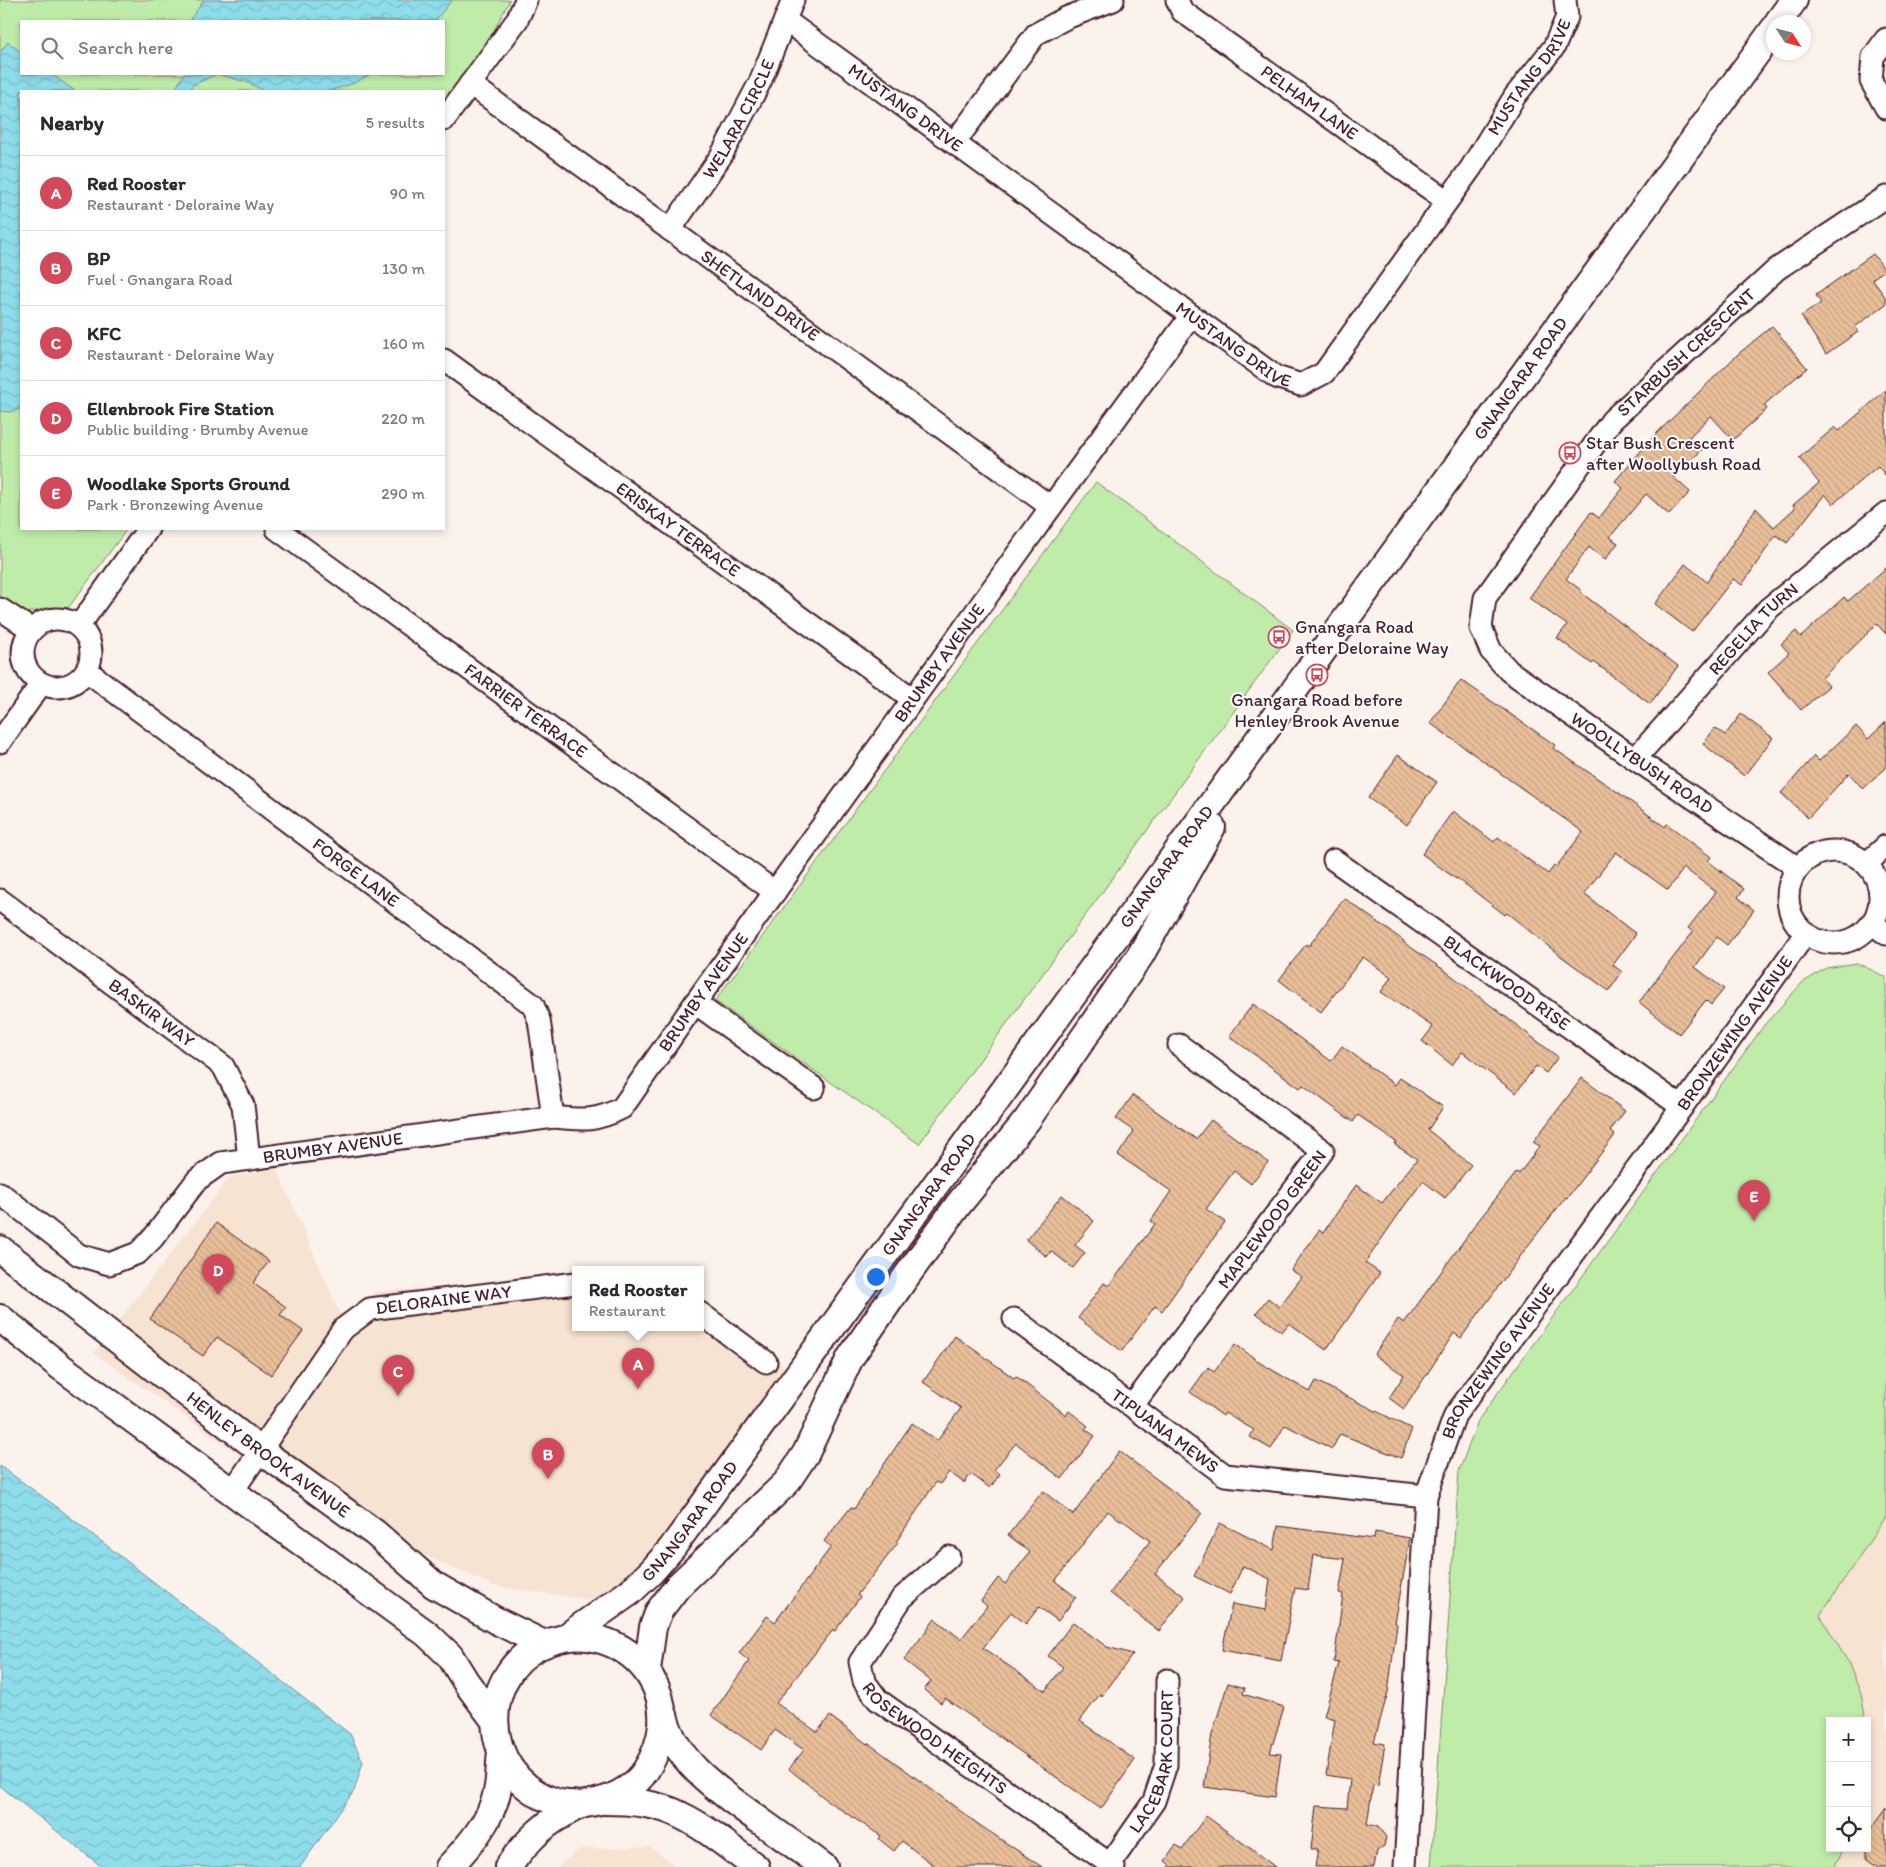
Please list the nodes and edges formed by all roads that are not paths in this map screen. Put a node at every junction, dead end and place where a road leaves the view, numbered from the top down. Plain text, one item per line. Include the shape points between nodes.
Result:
1 (526, 0) edge
2 (793, 0) edge
3 (1114, 0) edge
4 (1177, 0) edge
5 (1566, 0) edge
6 (1794, 0) edge
7 (1783, 15) edge
8 (785, 20) junction
9 (1886, 39) edge
10 (1766, 40) edge
11 (470, 84) junction
12 (1886, 108) edge
13 (445, 119) edge
14 (954, 143) junction
15 (1886, 197) edge
16 (1447, 201) junction
17 (670, 230) junction
18 (1191, 316) junction
19 (445, 361) edge
20 (1051, 507) junction
21 (1886, 513) edge
22 (147, 530) edge
23 (278, 530) edge
24 (0, 609) edge
25 (79, 626) junction
26 (32, 630) junction
27 (1491, 651) joint
28 (87, 671) junction
29 (41, 684) junction
30 (913, 699) junction
31 (1267, 728) junction
32 (0, 742) edge
33 (1635, 760) junction
34 (1886, 846) edge
35 (1334, 860) dead end
36 (1866, 864) junction
37 (1798, 868) junction
38 (774, 892) junction
39 (0, 900) edge
40 (1879, 928) edge
41 (1806, 933) junction
42 (695, 1003) junction
43 (1180, 1045) dead end
44 (814, 1088) dead end
45 (1682, 1107) junction
46 (553, 1117) junction
47 (249, 1159) junction
48 (0, 1193) edge
49 (0, 1249) edge
50 (572, 1284) edge
51 (704, 1316) edge
52 (0, 1318) edge
53 (1014, 1319) dead end
54 (766, 1362) dead end
55 (1133, 1405) junction
56 (260, 1450) junction
57 (232, 1492) junction
58 (1426, 1496) junction
59 (949, 1557) dead end
60 (555, 1640) junction
61 (647, 1670) junction
62 (1167, 1680) dead end
63 (660, 1697) junction
64 (494, 1721) junction
65 (501, 1753) junction
66 (592, 1803) junction
67 (1112, 1866) edge
68 (449, 1867) edge
69 (508, 1867) edge
70 (756, 1867) edge
71 (824, 1867) edge
72 (1405, 1867) edge

1 - 11 street via 517,20
2 - 8 street, WELARA CIRCLE
3 - 14 street via 1066,18 1036,34
4 - 16 street, PELHAM LANE via 1182,11
5 - 16 street, MUSTANG DRIVE via 1568,17 1554,47 1515,96
6 - 7 main road
8 - 14 street, MUSTANG DRIVE
8 - 17 street, WELARA CIRCLE via 760,82 720,156
9 - 12 street via 1873,56 1870,81
10 - 31 main road, GNANGARA ROAD
11 - 13 street
11 - 17 street, SHETLAND DRIVE
14 - 18 street, MUSTANG DRIVE
15 - 27 street, STARBUSH CRESCENT via 1777,269 1612,420 1485,598 1481,628
16 - 18 street, MUSTANG DRIVE via 1324,373 1301,385 1276,377
17 - 20 street, SHETLAND DRIVE
18 - 20 street, BRUMBY AVENUE
19 - 30 street, ERISKAY TERRACE
20 - 30 street, BRUMBY AVENUE
21 - 33 street, REGELIA TURN via 1768,609
22 - 25 street
23 - 38 street, FARRIER TERRACE
24 - 26 street
25 - 26 street via 60,619 45,622
25 - 28 street via 90,642 91,662
26 - 29 street via 26,638 23,659 26,669
27 - 33 street, WOOLLYBUSH ROAD via 1509,671
28 - 29 street via 71,685 61,688
28 - 46 street, FORGE LANE via 533,1004 539,1020
29 - 32 street
30 - 38 street, BRUMBY AVENUE
31 - 60 main road, GNANGARA ROAD via 672,1548 630,1592
31 - 61 main road, GNANGARA ROAD via 1140,956 1027,1120 958,1205 850,1358 806,1453 786,1483 678,1586 659,1611 653,1627
33 - 37 street, WOOLLYBUSH ROAD
34 - 36 street
35 - 45 street, BLACKWOOD RISE
36 - 37 street via 1854,855 1839,851 1824,852
36 - 40 street via 1879,886
37 - 41 street via 1788,895 1796,923
38 - 42 street, BRUMBY AVENUE
39 - 47 street, BASKIR WAY via 223,1066 243,1105
40 - 41 street via 1848,941 1834,943
41 - 45 street, BRONZEWING AVENUE
42 - 44 street
42 - 46 street, BRUMBY AVENUE via 622,1108 589,1120
43 - 55 street, MAPLEWOOD GREEN via 1323,1151
45 - 58 street, BRONZEWING AVENUE via 1455,1415
46 - 47 street, BRUMBY AVENUE
47 - 48 street, BRUMBY AVENUE via 221,1163 197,1180 138,1254 109,1264 79,1255
49 - 56 main road, HENLEY BROOK AVENUE
50 - 56 street, DELORAINE WAY via 370,1310 343,1329
51 - 54 street
52 - 57 main road via 61,1368
53 - 55 street, TIPUANA MEWS
55 - 58 street, TIPUANA MEWS via 1225,1475
56 - 57 street, DELORAINE WAY
56 - 60 main road, HENLEY BROOK AVENUE via 375,1533 434,1585 494,1620
57 - 64 main road via 427,1634 450,1656
58 - 72 street, BRONZEWING AVENUE
59 - 67 street, ROSEWOOD HEIGHTS via 902,1598 860,1662 864,1681 878,1700
60 - 61 main road via 589,1636 611,1642 631,1654
60 - 64 main road via 524,1657 508,1675 498,1697
61 - 63 main road
62 - 67 street, LACEBARK COURT via 1166,1765 1154,1802
63 - 66 main road via 663,1723 658,1749 645,1772 626,1790
63 - 71 main road via 667,1726 677,1747 692,1766 728,1797
64 - 65 main road
65 - 66 main road via 514,1775 534,1792 557,1802
65 - 68 main road via 498,1791 492,1810
66 - 69 main road via 559,1816 538,1833
66 - 70 main road via 624,1801 648,1804 682,1816

